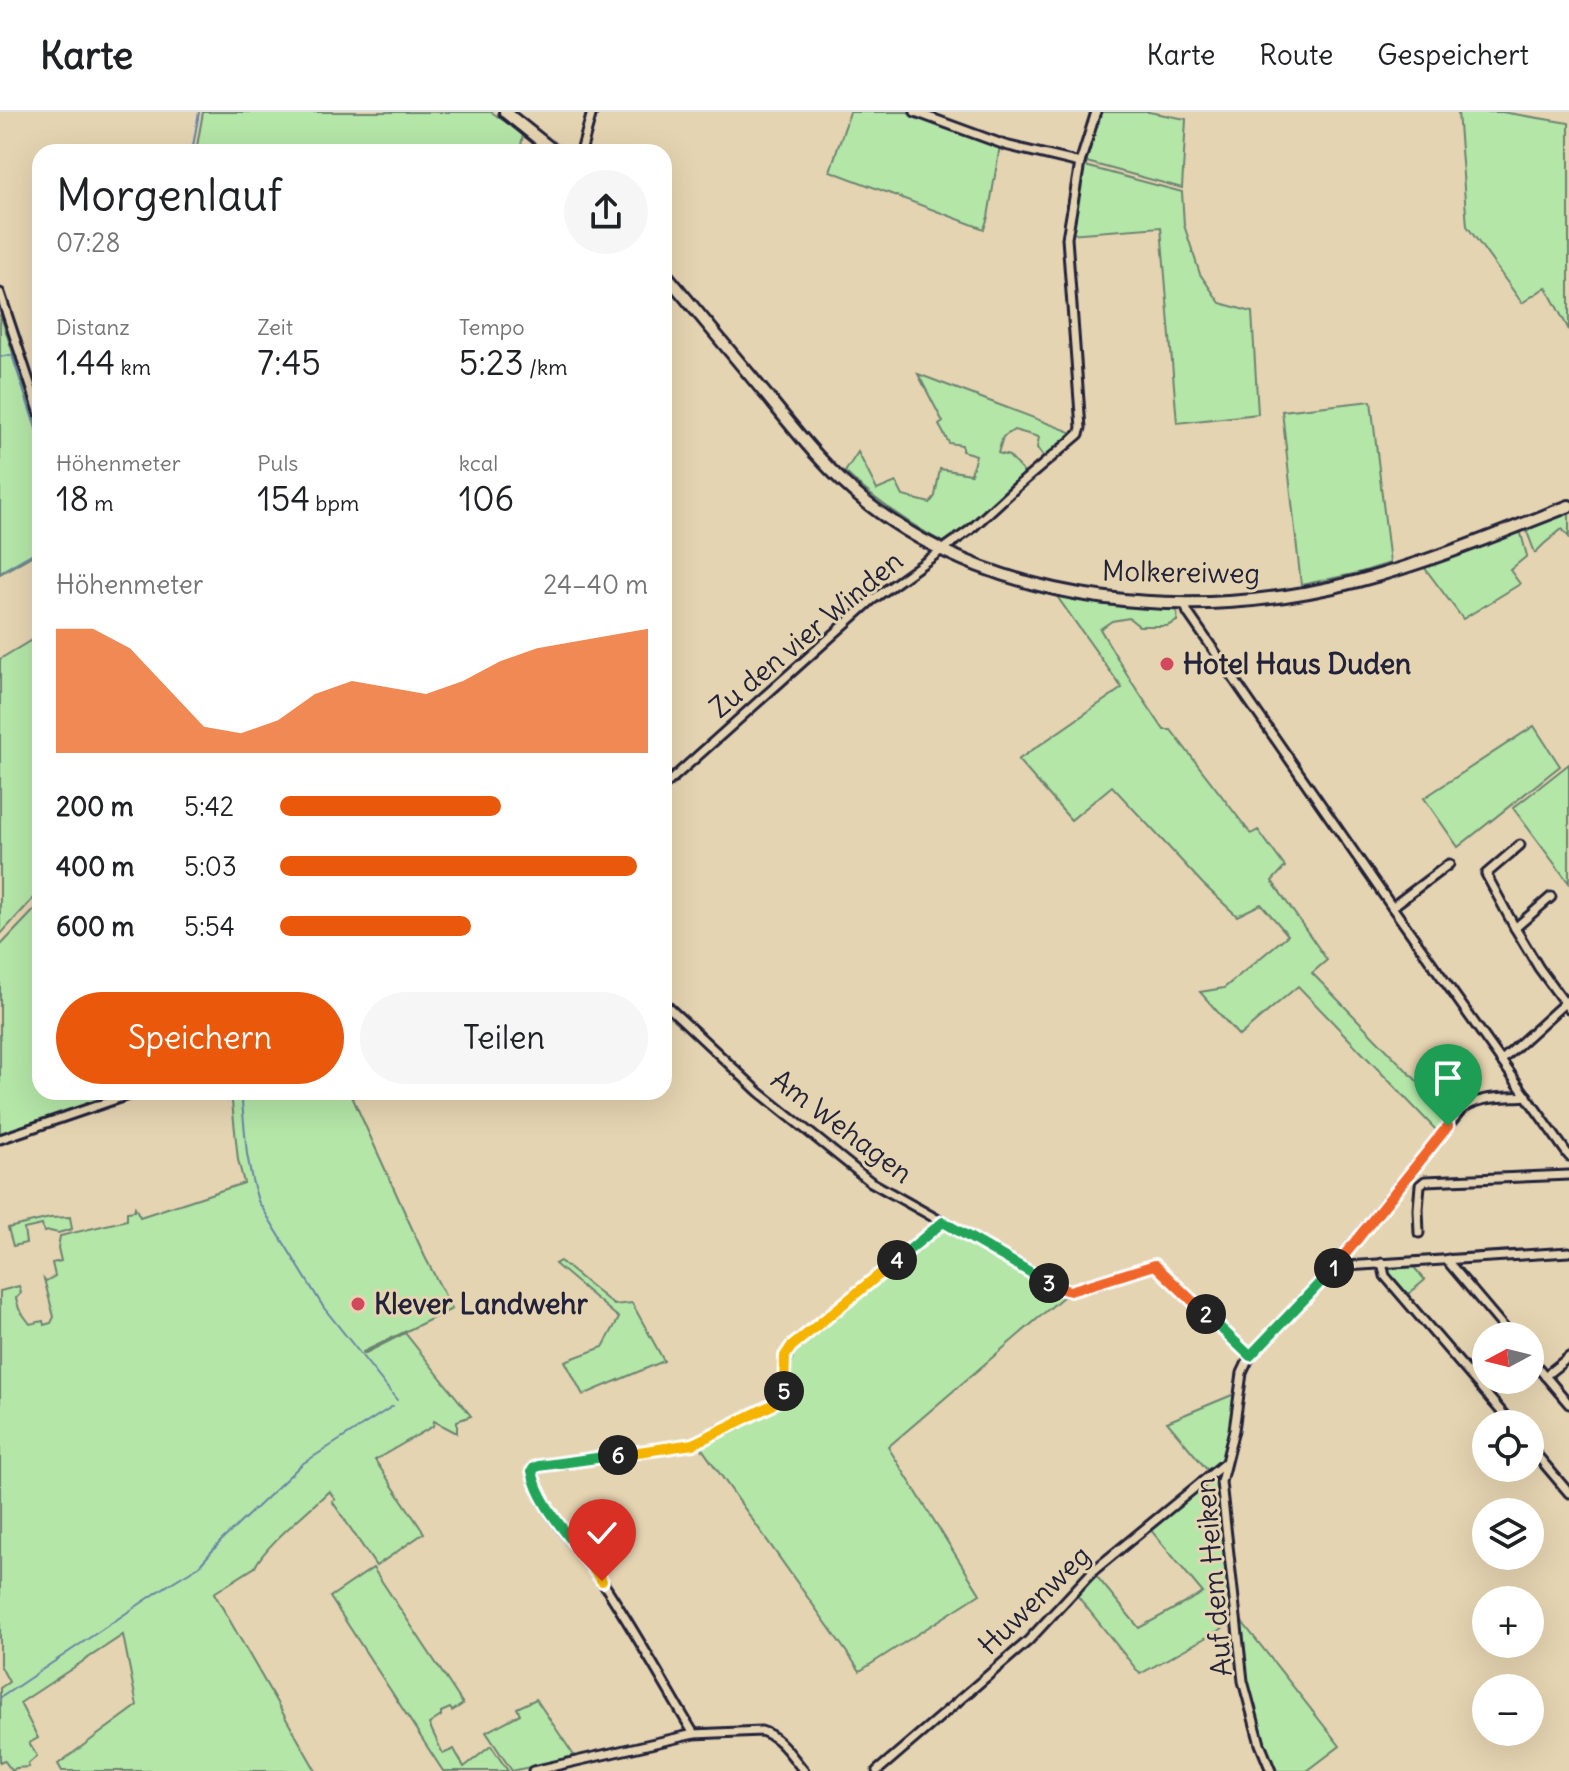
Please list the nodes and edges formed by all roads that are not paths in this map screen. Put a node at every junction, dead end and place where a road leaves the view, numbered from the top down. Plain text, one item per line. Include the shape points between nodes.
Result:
1 (505, 112) edge
2 (592, 112) edge
3 (915, 112) edge
4 (1096, 112) edge
5 (546, 144) edge
6 (583, 144) edge
7 (1080, 163) junction
8 (672, 282) edge
9 (0, 293) edge
10 (32, 390) edge
11 (1569, 506) edge
12 (942, 551) junction
13 (1184, 602) junction
14 (672, 779) edge
15 (1520, 845) dead end
16 (1449, 864) dead end
17 (1551, 897) dead end
18 (1392, 907) junction
19 (1515, 928) junction
20 (1567, 1004) edge
21 (672, 1010) edge
22 (1501, 1061) junction
23 (1527, 1096) junction
24 (114, 1100) edge
25 (0, 1139) edge
26 (1569, 1156) edge
27 (1569, 1175) edge
28 (943, 1222) junction
29 (1419, 1233) dead end
30 (1569, 1252) edge
31 (1448, 1259) junction
32 (1338, 1262) junction
33 (1382, 1263) junction
34 (1498, 1322) edge
35 (1250, 1356) junction
36 (1569, 1357) edge
37 (1545, 1376) joint
38 (1569, 1404) edge
39 (1501, 1410) edge
40 (1225, 1463) junction
41 (1544, 1464) edge
42 (1569, 1493) edge
43 (694, 1734) junction
44 (533, 1771) edge
45 (804, 1771) edge
46 (877, 1771) edge
47 (1271, 1771) edge

1 - 5 main road
2 - 6 street
3 - 7 street via 1005,145
4 - 7 street
7 - 12 street, Zu den vier Winden via 1067,238 1079,434
8 - 12 main road, Molkereiweg via 847,486 888,519
9 - 10 street
11 - 13 main road, Molkereiweg via 1358,581 1272,598
12 - 13 main road, Molkereiweg via 998,574 1069,592
12 - 14 street, Zu den vier Winden via 872,600
13 - 18 street
15 - 19 street via 1486,874
16 - 18 street
17 - 19 street
18 - 22 street
19 - 20 street
20 - 22 street
21 - 28 street, Am Wehagen via 759,1092 871,1182
22 - 23 street
23 - 26 street
23 - 32 street, Auf dem Heiken via 1467,1105
24 - 25 street
27 - 29 street via 1425,1181 1418,1192
28 - 35 street, Am Wehagen via 1065,1291 1155,1265
28 - 43 street via 791,1347 785,1356 784,1391 770,1406 693,1444 532,1471 546,1506 602,1581
30 - 31 street
31 - 33 street
31 - 34 street
32 - 33 street
32 - 35 street, Auf dem Heiken
33 - 39 street via 1385,1276
35 - 40 street, Auf dem Heiken
36 - 37 street
37 - 38 street
40 - 46 street, Huwenweg via 1093,1571 1028,1641
40 - 47 street, Auf dem Heiken via 1221,1482 1243,1681
41 - 42 street
43 - 44 street
43 - 45 street via 769,1733

